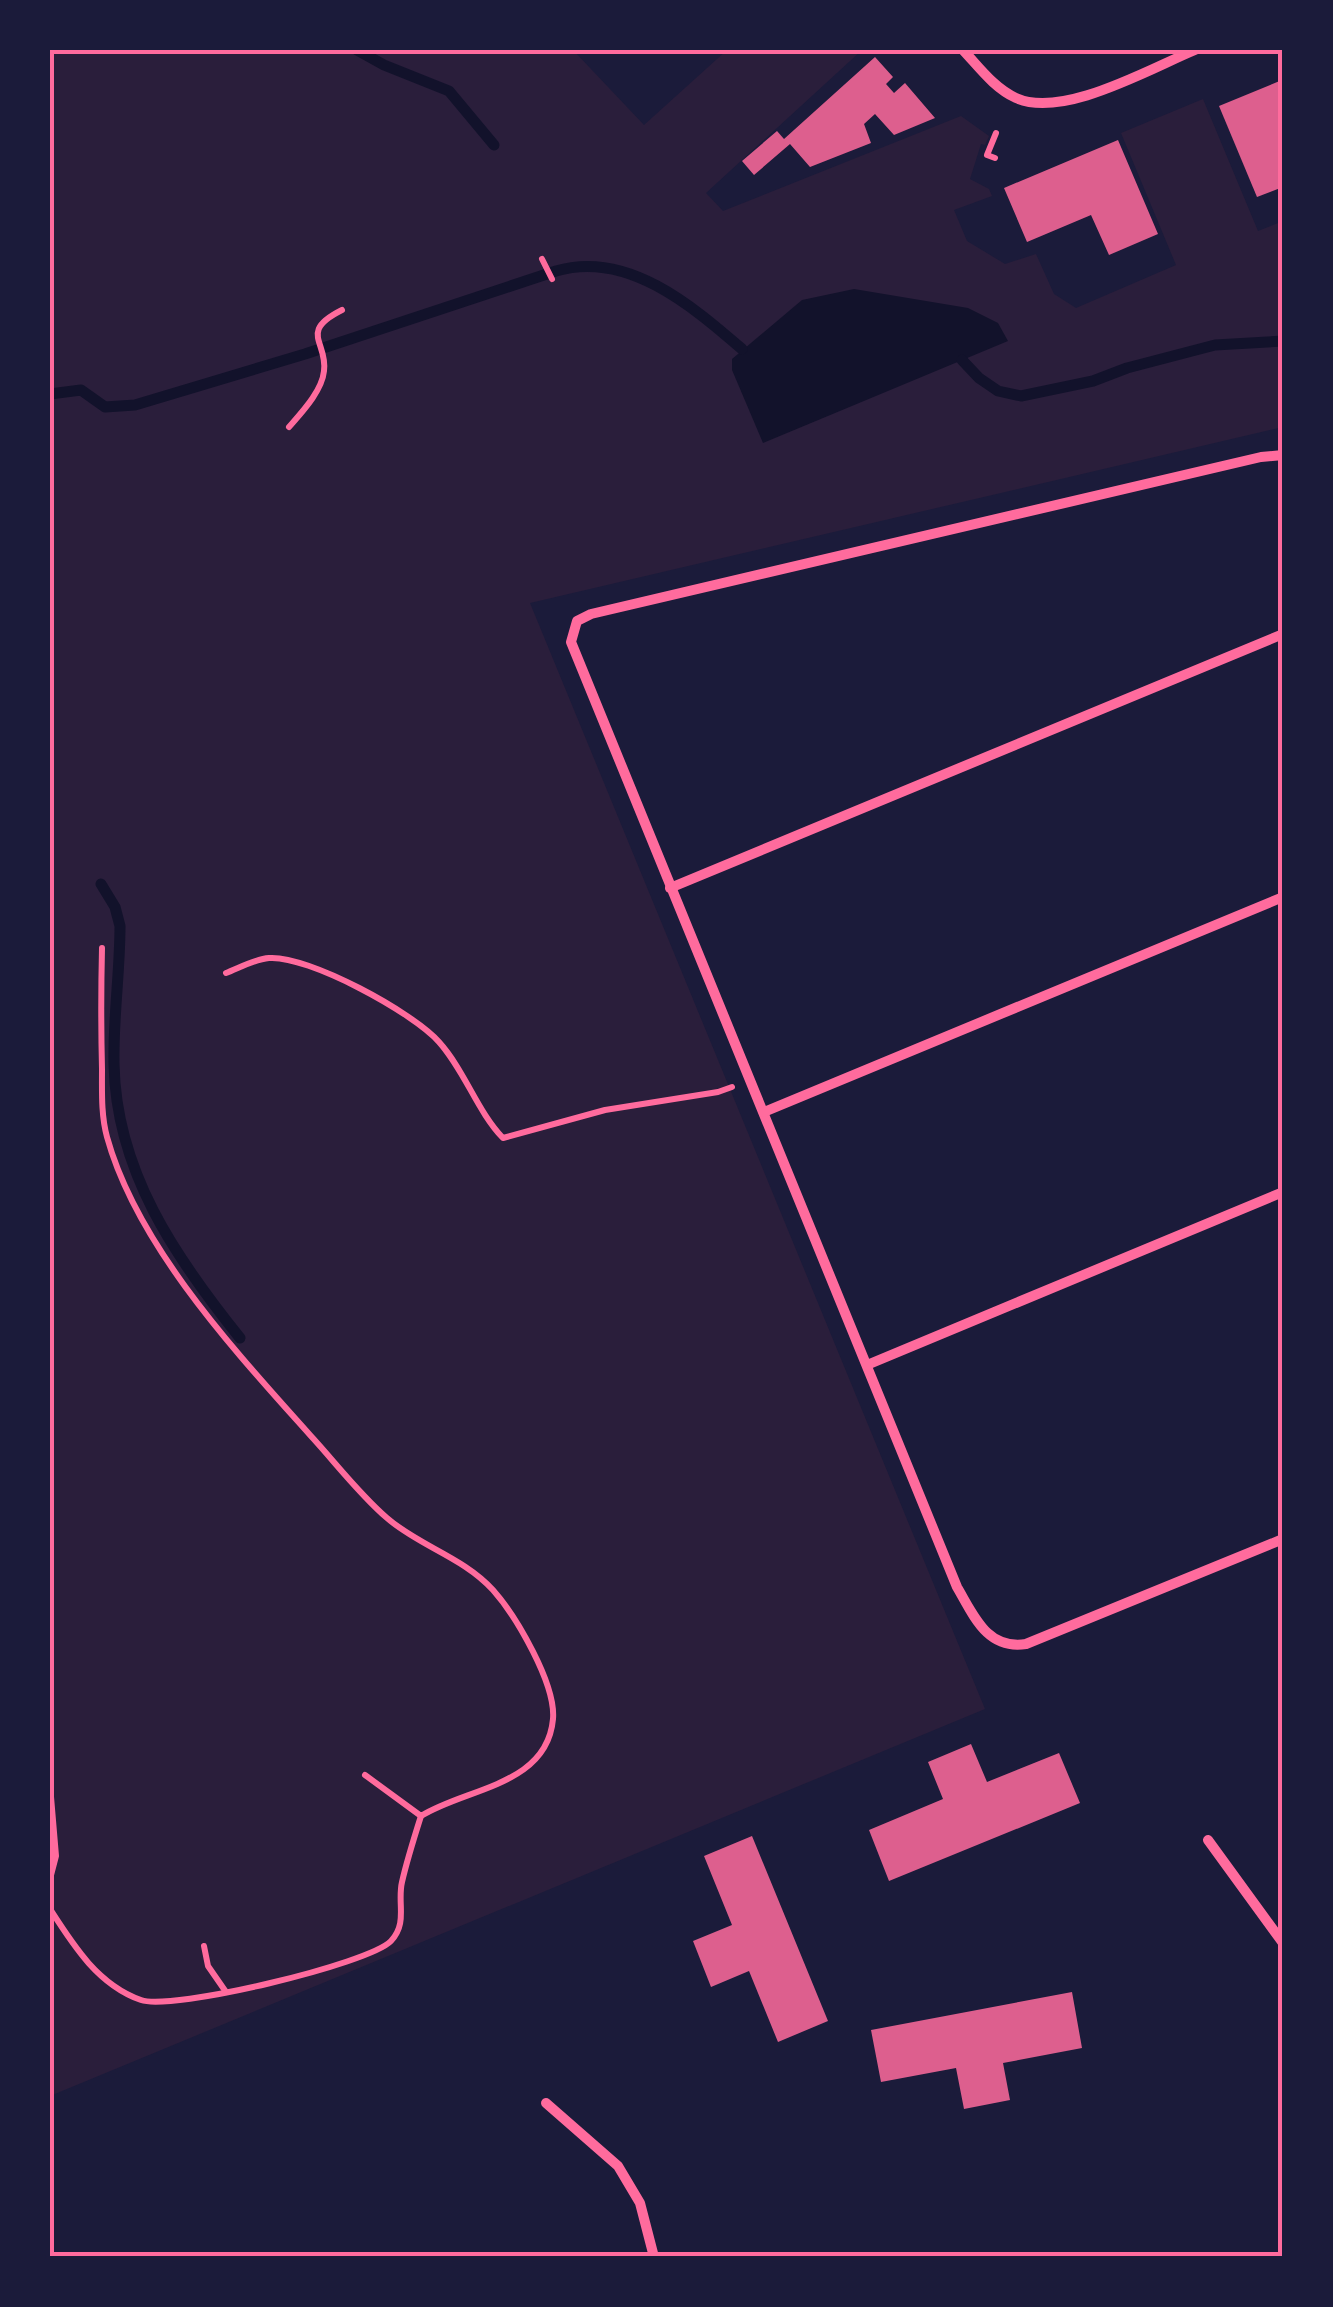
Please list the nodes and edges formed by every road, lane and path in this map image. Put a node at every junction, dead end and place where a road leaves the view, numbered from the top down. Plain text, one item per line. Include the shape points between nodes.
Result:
1 (963, 50) edge
2 (1195, 50) edge
3 (996, 133) dead end
4 (995, 158) dead end
5 (542, 260) dead end
6 (552, 280) dead end
7 (342, 310) dead end
8 (289, 427) dead end
9 (1283, 454) edge
10 (1283, 634) edge
11 (670, 888) junction
12 (1283, 897) edge
13 (102, 948) dead end
14 (226, 973) dead end
15 (733, 1087) dead end
16 (764, 1112) junction
17 (1283, 1192) edge
18 (866, 1365) junction
19 (1283, 1539) edge
20 (365, 1775) dead end
21 (50, 1785) edge
22 (420, 1816) junction
23 (1208, 1840) dead end
24 (50, 1879) edge
25 (50, 1909) edge
26 (1283, 1942) edge
27 (204, 1946) dead end
28 (226, 1992) junction
29 (546, 2102) dead end
30 (654, 2257) edge

1 - 2 street via 1005,92 1046,104 1077,99
3 - 4 path via 987,155
5 - 6 path
7 - 8 path via 322,325 317,342 323,377
9 - 11 street via 577,621 571,642 576,661
10 - 11 street
11 - 16 street
12 - 16 street
13 - 22 path via 101,1100 107,1137 147,1224 251,1372 385,1517 493,1590 545,1684 554,1716 546,1746 528,1766 502,1784
14 - 15 path via 271,958 303,962 354,984 436,1039 502,1138 605,1110
16 - 18 street
17 - 18 street
18 - 19 street via 957,1587 978,1624 1001,1644 1026,1644
20 - 22 path
21 - 24 path via 56,1856
22 - 28 path via 400,1889 400,1927 390,1943 362,1958
23 - 26 street
25 - 28 path via 94,1969 129,1995 156,2003
27 - 28 path via 208,1966
29 - 30 street via 618,2166 640,2203

